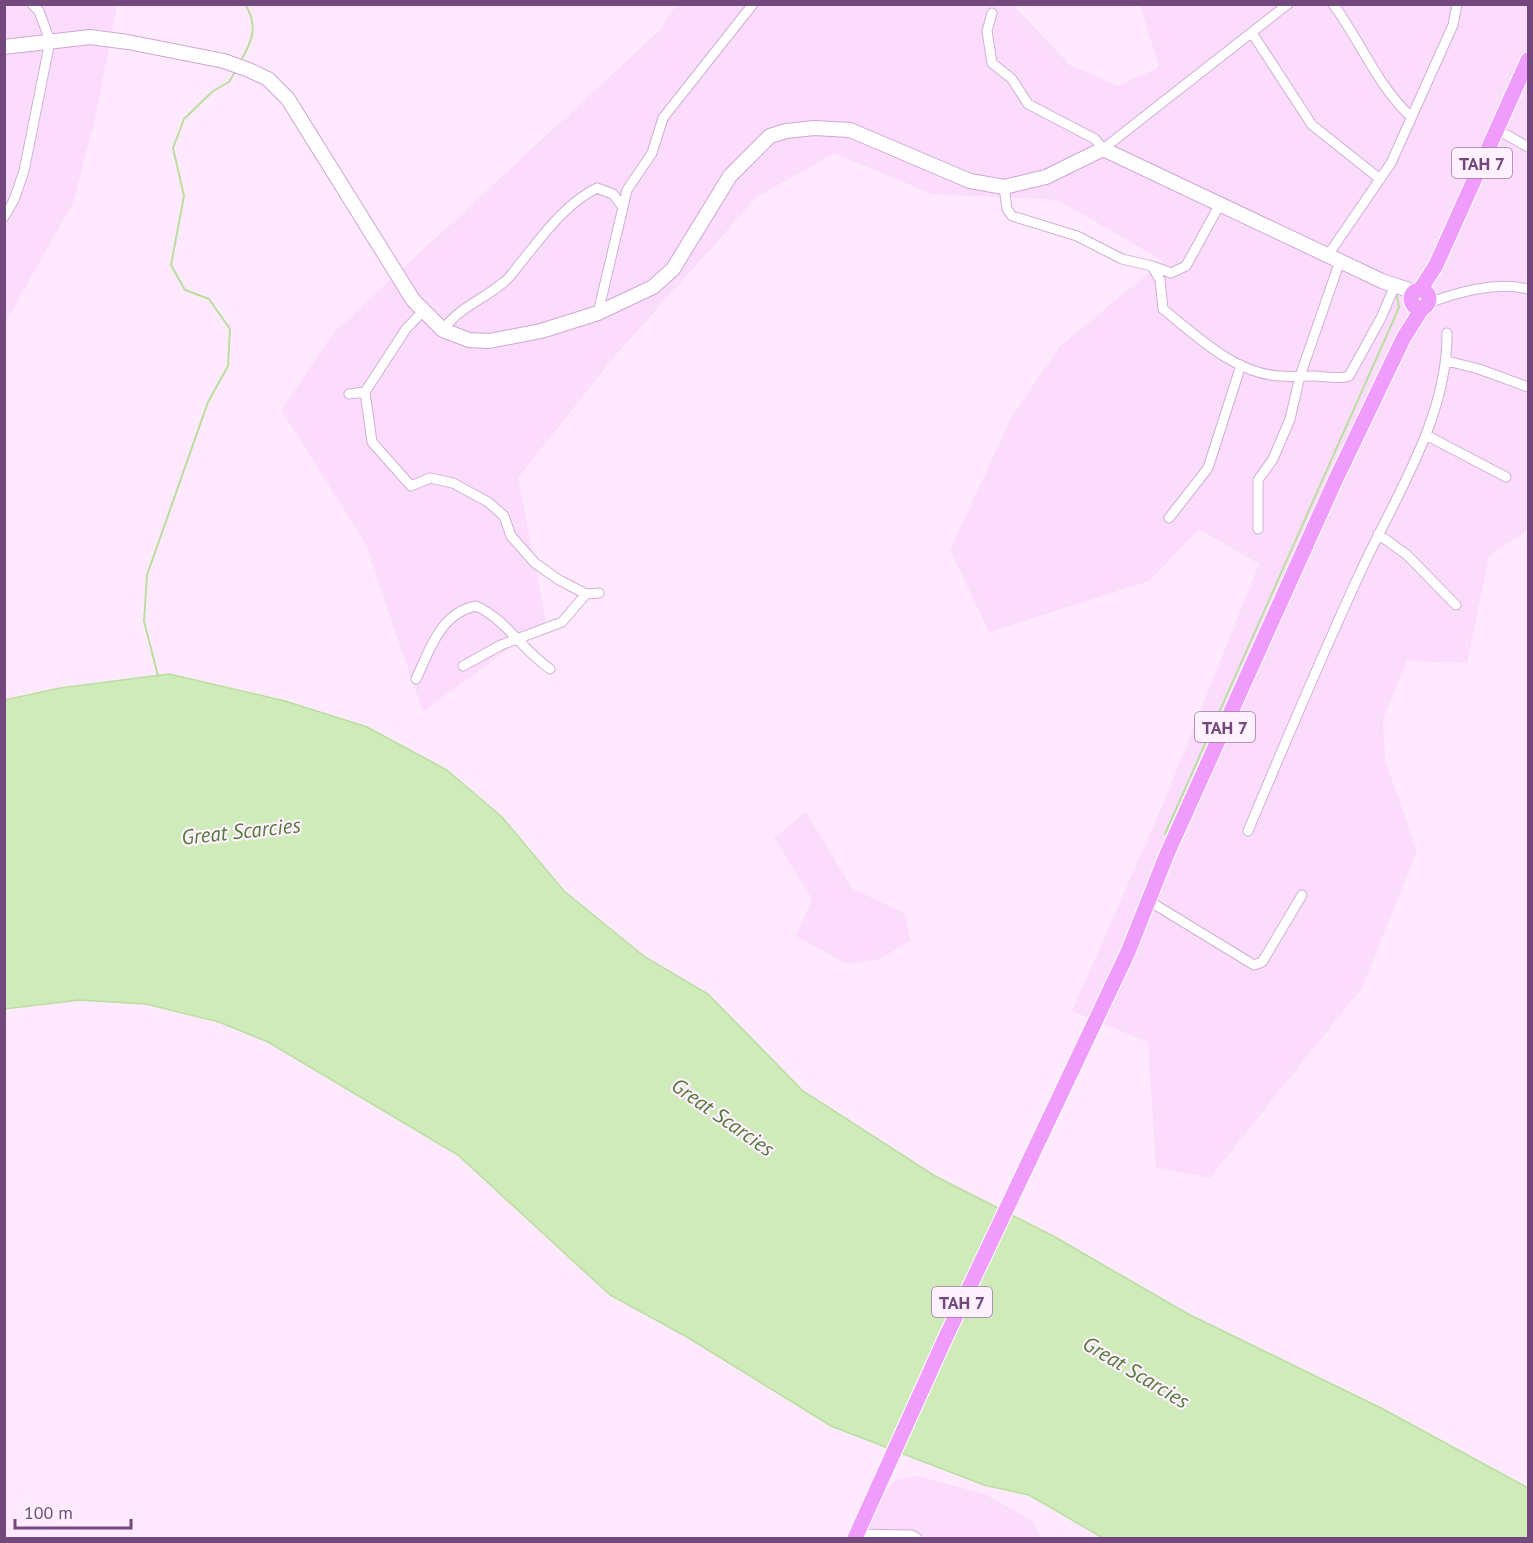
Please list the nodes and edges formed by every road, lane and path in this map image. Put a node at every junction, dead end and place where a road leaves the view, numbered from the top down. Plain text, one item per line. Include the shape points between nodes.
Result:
1 (32, 4) edge
2 (753, 4) edge
3 (1288, 4) edge
4 (1334, 4) edge
5 (1457, 4) edge
6 (992, 13) dead end
7 (1252, 33) junction
8 (50, 41) junction
9 (4, 47) edge
10 (1528, 60) edge
11 (1411, 117) junction
12 (1498, 130) junction
13 (1528, 147) edge
14 (1103, 149) junction
15 (1380, 179) junction
16 (1004, 187) junction
17 (1220, 204) junction
18 (622, 206) junction
19 (4, 217) edge
20 (1334, 258) junction
21 (1152, 266) junction
22 (1382, 281) junction
23 (1393, 290) junction
24 (1528, 290) edge
25 (1420, 299) junction
26 (423, 311) junction
27 (598, 314) junction
28 (443, 330) junction
29 (1447, 333) dead end
30 (1447, 361) junction
31 (1240, 365) junction
32 (1300, 376) junction
33 (1528, 387) edge
34 (365, 392) junction
35 (349, 394) dead end
36 (1426, 435) junction
37 (1506, 477) dead end
38 (1169, 518) dead end
39 (1258, 530) dead end
40 (1378, 534) junction
41 (599, 593) dead end
42 (586, 594) junction
43 (1456, 605) dead end
44 (517, 638) junction
45 (463, 666) dead end
46 (550, 669) dead end
47 (416, 679) dead end
48 (1248, 831) dead end
49 (1302, 895) dead end
50 (1149, 901) junction
51 (856, 1536) edge
52 (917, 1539) edge

1 - 8 street via 39,11
2 - 18 street via 663,118 652,153 631,181
3 - 7 street
4 - 11 street via 1378,79
5 - 11 street via 1453,26
6 - 14 street via 987,30 992,63 1012,79 1028,104 1095,139
7 - 14 street
7 - 15 street via 1312,125
8 - 9 main road
8 - 19 street via 24,171
8 - 26 main road via 90,37 224,61 268,79 288,99 391,267
10 - 12 highway, TAH 7
11 - 15 street
12 - 13 street
12 - 25 highway, TAH 7 via 1436,265 1437,275
14 - 16 main road via 1046,177
14 - 17 main road
15 - 20 street
16 - 21 street via 1012,216 1077,236 1122,259
16 - 27 main road via 970,182 850,130 814,128 770,136 730,176 673,269 653,287
17 - 20 main road
17 - 21 street via 1186,266 1171,273
18 - 27 street
18 - 28 street via 612,194 597,188 582,196 560,215 505,282 466,306
20 - 22 main road
20 - 32 street
21 - 31 street via 1160,280 1162,309
22 - 23 main road
22 - 25 main road
23 - 25 main road
23 - 32 street via 1349,376
24 - 25 street via 1517,286
25 - 50 highway, TAH 7 via 1404,326 1404,336 1335,481
26 - 28 main road
26 - 34 street via 406,329
27 - 28 main road via 489,341 469,340
29 - 30 street
30 - 33 street
30 - 36 street
31 - 32 street via 1255,372
31 - 38 street via 1208,468
32 - 39 street via 1290,419 1273,459 1258,480
34 - 35 street
34 - 42 street via 372,442 411,486 430,478 453,483 488,502 504,516 511,536 535,563
36 - 37 street
36 - 40 street
40 - 43 street via 1407,555
40 - 48 street
41 - 42 street
42 - 44 street via 562,622
44 - 45 street
44 - 46 street
44 - 47 street via 490,612 476,606 466,608 444,622
49 - 50 street via 1262,962 1254,965
50 - 51 highway, TAH 7
51 - 52 street via 912,1535

